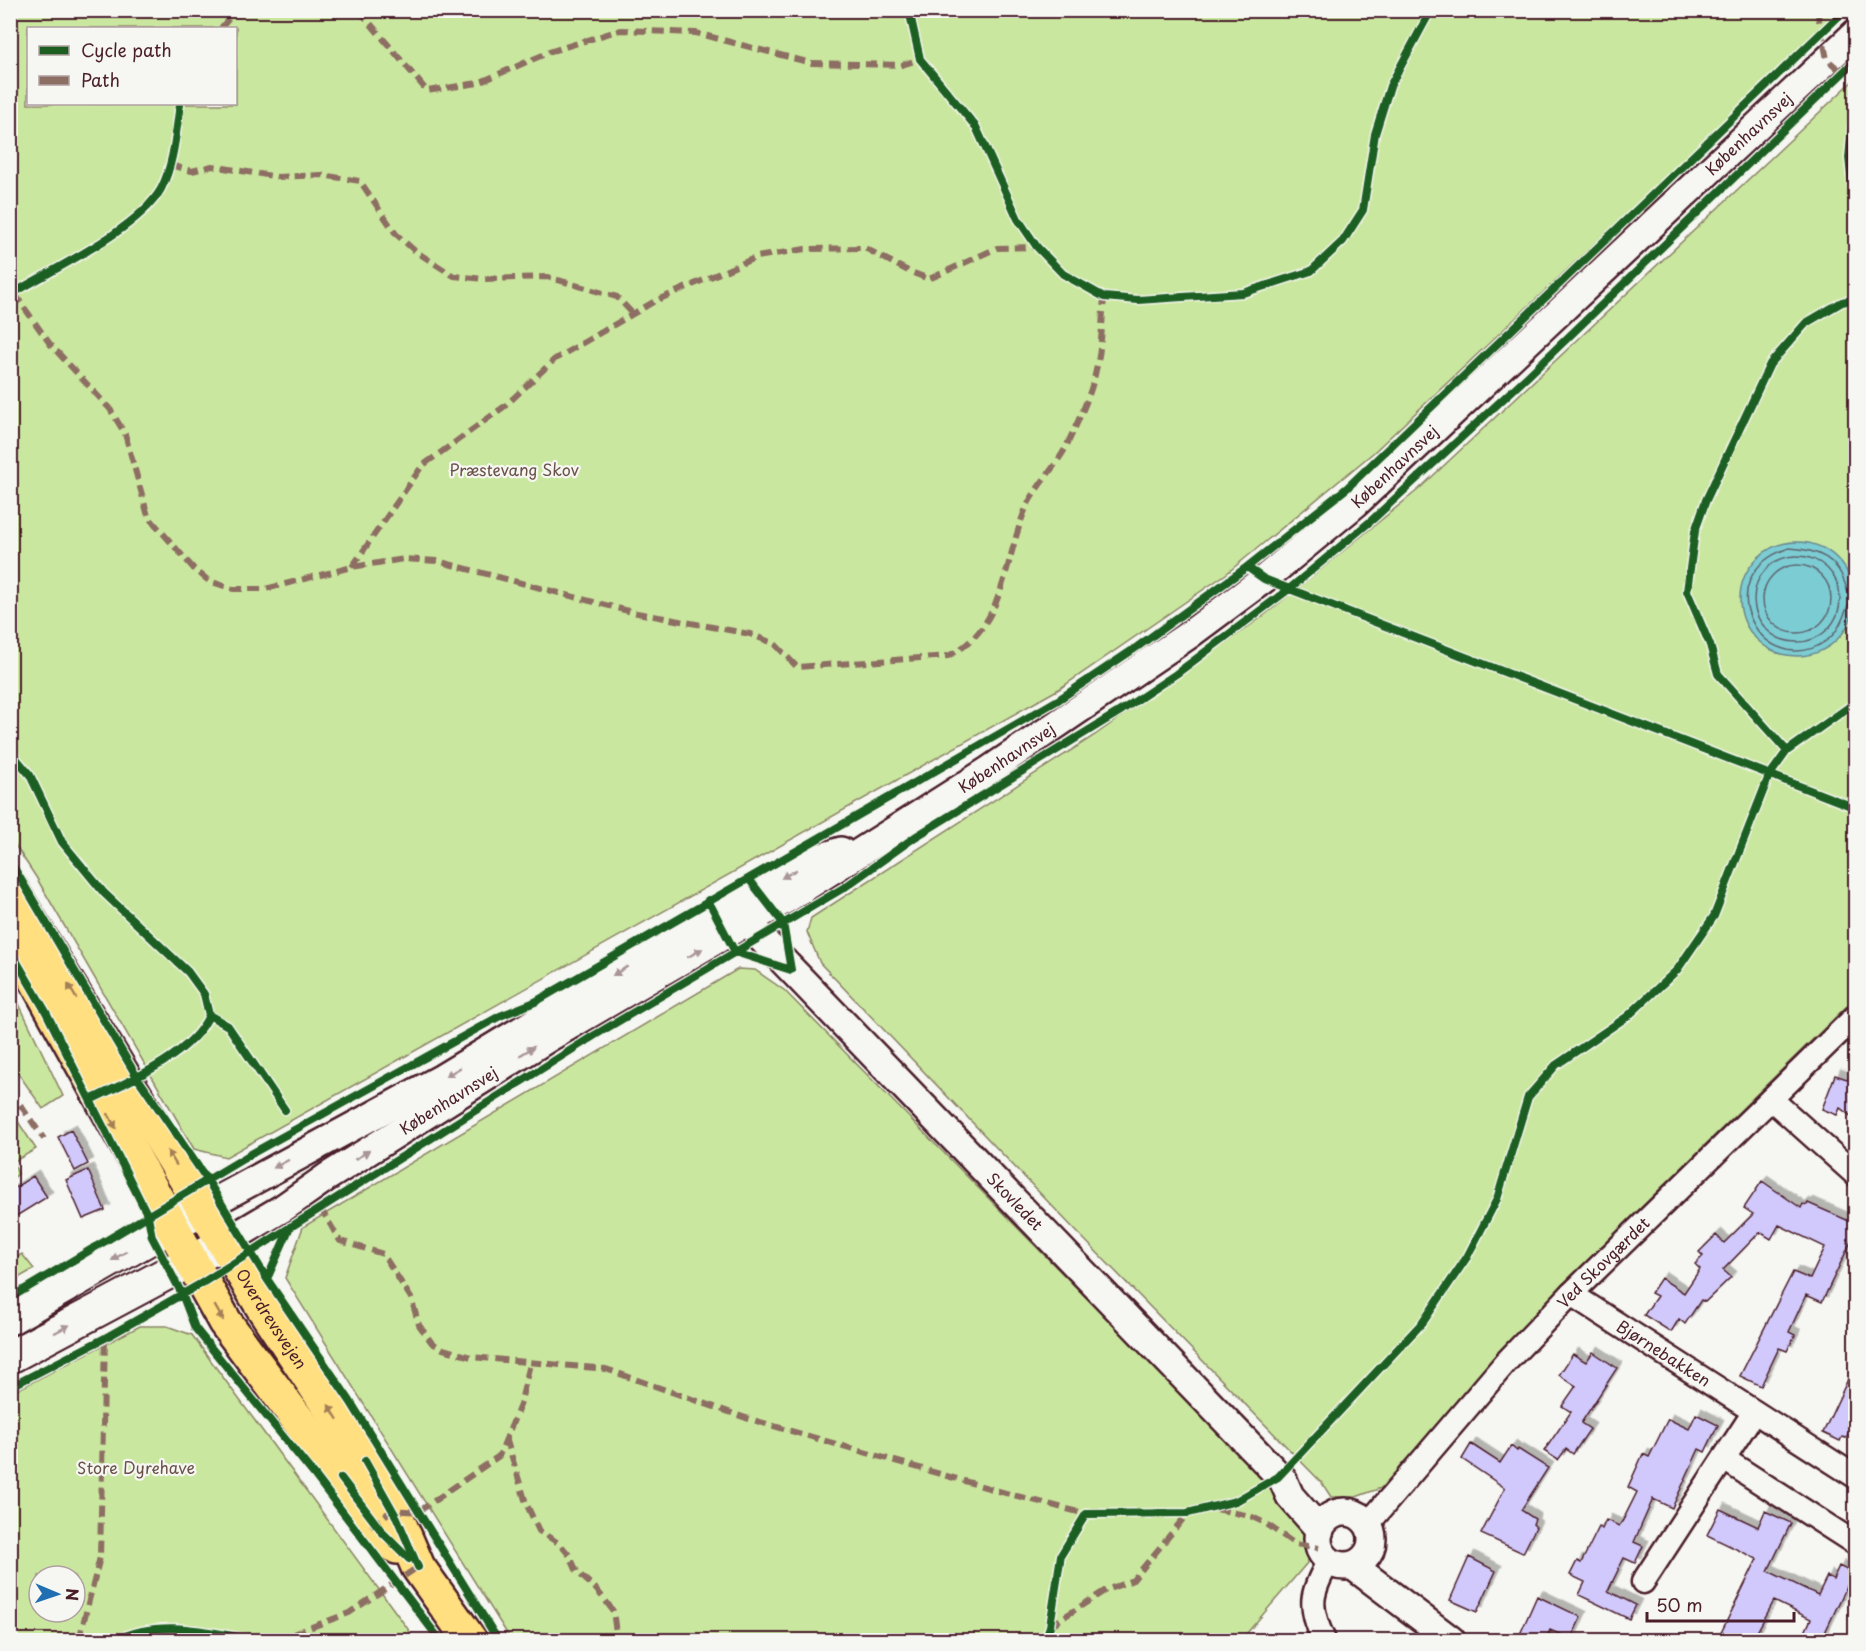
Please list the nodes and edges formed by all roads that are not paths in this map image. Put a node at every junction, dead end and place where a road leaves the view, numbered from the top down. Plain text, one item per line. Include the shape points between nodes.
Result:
1 (1856, 33) edge
2 (10, 888) edge
3 (744, 911) junction
4 (10, 933) edge
5 (1856, 1016) edge
6 (1771, 1099) junction
7 (1856, 1175) edge
8 (203, 1208) junction
9 (170, 1227) junction
10 (224, 1243) junction
11 (190, 1262) junction
12 (1571, 1294) junction
13 (10, 1318) edge
14 (10, 1357) edge
15 (1755, 1412) junction
16 (1724, 1459) junction
17 (1856, 1477) edge
18 (1325, 1523) junction
19 (1856, 1544) edge
20 (1355, 1550) junction
21 (418, 1567) junction
22 (1643, 1582) dead end
23 (1442, 1634) edge
24 (470, 1641) edge
25 (1324, 1641) edge

1 - 3 street, Københavnsvej via 1356,504 1264,579 1190,634 882,837
8 -> 2 main road, Overdrevsvejen
3 -> 8 street, Københavnsvej
10 -> 3 street, Københavnsvej
3 - 18 street, Skovledet via 761,938 1283,1480 1290,1496
4 -> 9 main road, Overdrevsvejen
5 - 6 street, Ved Skovgærdet
6 - 7 street
6 - 12 street, Ved Skovgærdet
8 - 9 main road, Københavnsvej
8 - 10 main road, Overdrevsvejen
9 - 11 main road, Overdrevsvejen
9 -> 13 main road, Københavnsvej
10 - 11 main road, Københavnsvej
21 -> 10 main road, Overdrevsvejen via 397,1518 365,1461
14 -> 11 main road, Københavnsvej
11 -> 21 main road, Overdrevsvejen via 225,1322 272,1388 383,1533
12 - 15 street, Bjørnebakken
12 - 20 street, Ved Skovgærdet via 1506,1362
15 - 16 street
15 - 17 street, Bjørnebakken
16 - 19 street
16 - 22 street
18 - 20 street via 1320,1548
18 - 20 street via 1341,1512 1351,1513
20 - 23 street
20 - 25 street, Ved Skovgærdet via 1317,1582 1312,1604
21 - 24 main road, Overdrevsvejen

